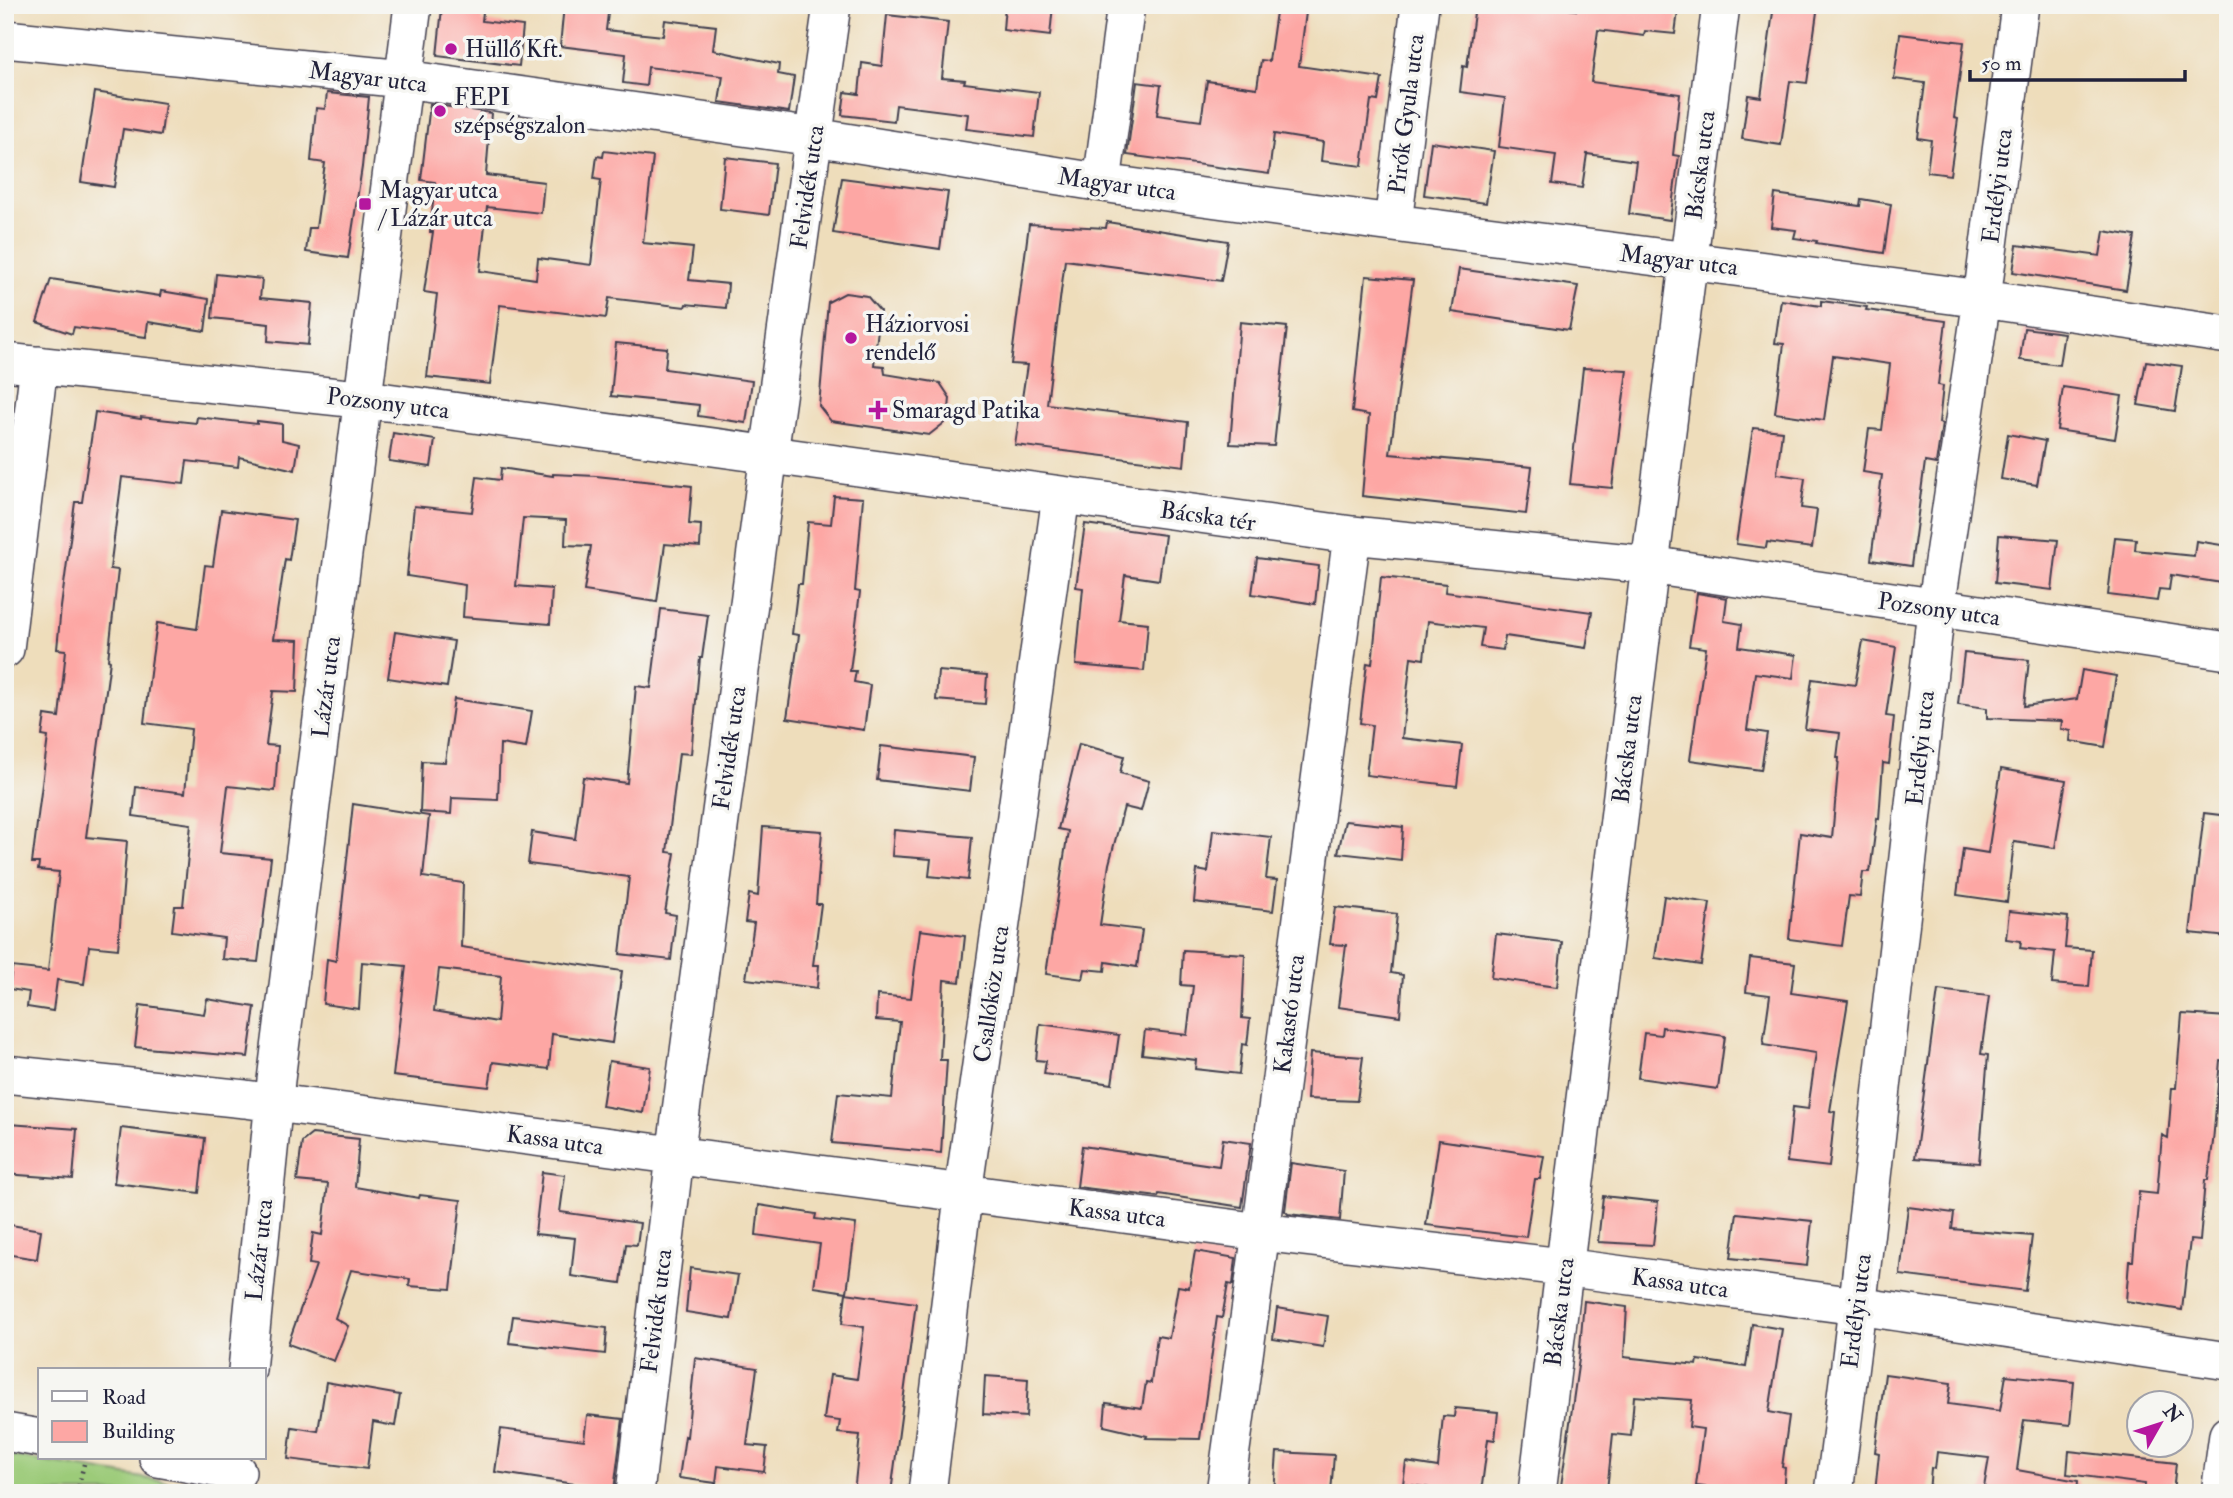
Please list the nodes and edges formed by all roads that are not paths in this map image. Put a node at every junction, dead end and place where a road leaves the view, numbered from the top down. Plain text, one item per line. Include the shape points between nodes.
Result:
1 (413, 5) edge
2 (832, 5) edge
3 (1126, 5) edge
4 (1420, 5) edge
5 (1721, 5) edge
6 (2020, 5) edge
7 (5, 39) edge
8 (404, 79) junction
9 (814, 137) junction
10 (1102, 182) junction
11 (1393, 223) junction
12 (1688, 261) junction
13 (1982, 299) junction
14 (2228, 335) edge
15 (22, 364) edge
16 (362, 399) junction
17 (769, 454) junction
18 (1062, 496) junction
19 (1352, 535) junction
20 (1650, 565) junction
21 (1936, 609) junction
22 (5, 649) edge
23 (2228, 651) edge
24 (5, 1074) edge
25 (273, 1103) junction
26 (675, 1156) junction
27 (963, 1193) junction
28 (1261, 1231) junction
29 (1563, 1267) junction
30 (1857, 1306) junction
31 (2228, 1361) edge
32 (247, 1368) edge
33 (5, 1432) edge
34 (2228, 1435) edge
35 (38, 1438) edge
36 (168, 1460) edge
37 (237, 1474) edge
38 (635, 1493) edge
39 (927, 1493) edge
40 (1225, 1493) edge
41 (1537, 1493) edge
42 (1834, 1493) edge
43 (2220, 1493) edge

1 - 8 street, Lázár utca
2 - 9 street, Felvidék utca
3 - 10 street
4 - 11 street, Pirók Gyula utca
5 - 12 street, Bácska utca
6 - 13 street, Erdélyi utca
7 - 8 street, Magyar utca
8 - 9 street, Magyar utca
8 - 16 street, Lázár utca
9 - 10 street, Magyar utca
9 - 17 street, Felvidék utca
10 - 11 street, Magyar utca
11 - 12 street, Magyar utca
12 - 13 street, Magyar utca
12 - 20 street, Bácska utca
13 - 14 street, Magyar utca
13 - 21 street, Erdélyi utca
15 - 16 street, Pozsony utca
15 - 22 street
16 - 17 street, Pozsony utca
16 - 25 street, Lázár utca
17 - 18 street, Bácska tér
17 - 26 street, Felvidék utca
18 - 19 street, Bácska tér
18 - 27 street, Csallóköz utca
19 - 20 street, Bácska tér
19 - 28 street, Kakastó utca
20 - 21 street, Pozsony utca
20 - 29 street, Bácska utca
21 - 23 street, Pozsony utca
21 - 30 street, Erdélyi utca
24 - 25 street, Kassa utca
25 - 26 street, Kassa utca
25 - 32 street, Lázár utca
26 - 27 street, Kassa utca
26 - 38 street, Felvidék utca
27 - 28 street, Kassa utca
27 - 39 street, Csallóköz utca
28 - 29 street, Kassa utca
28 - 40 street, Kakastó utca
29 - 30 street, Kassa utca
29 - 41 street, Bácska utca
30 - 31 street, Kassa utca
30 - 42 street, Erdélyi utca
33 - 35 street
34 - 43 street
36 - 37 street

